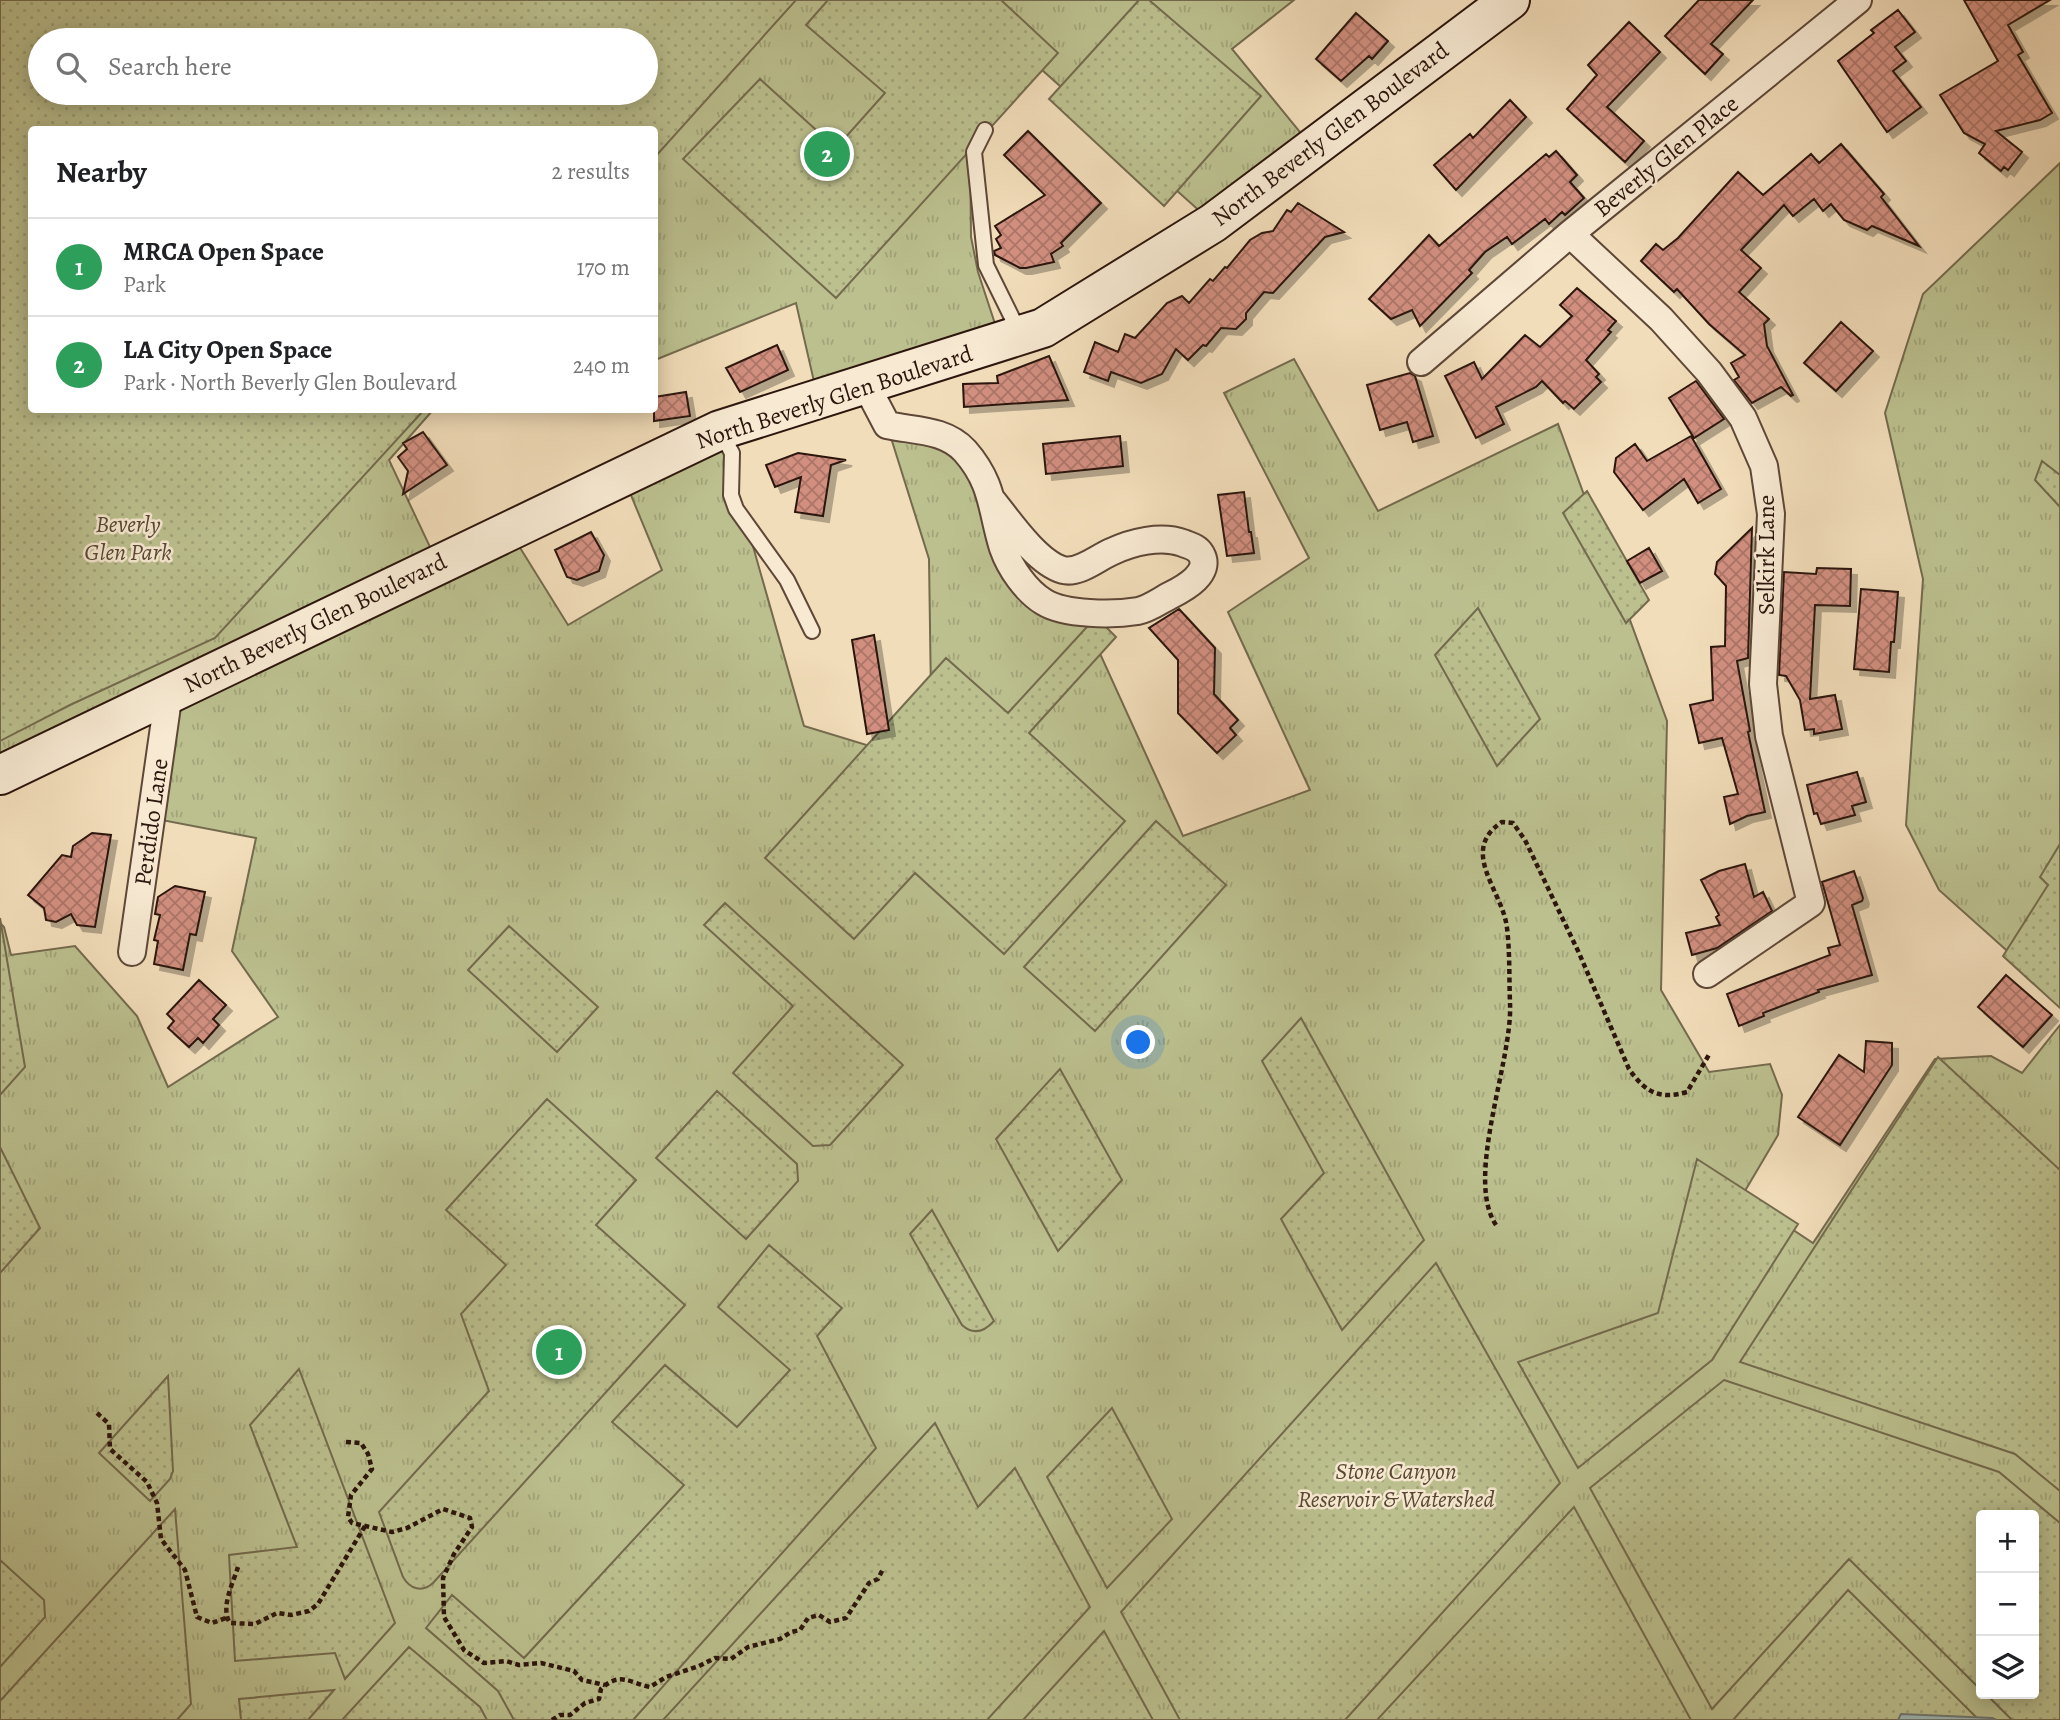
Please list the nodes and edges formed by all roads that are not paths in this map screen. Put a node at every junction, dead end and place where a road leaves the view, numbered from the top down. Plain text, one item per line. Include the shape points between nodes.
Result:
1 (1510, 0) edge
2 (1858, 0) edge
3 (985, 130) dead end
4 (1570, 234) junction
5 (1020, 335) junction
6 (1422, 362) dead end
7 (866, 385) junction
8 (720, 430) junction
9 (992, 500) junction
10 (812, 631) dead end
11 (169, 692) junction
12 (0, 775) edge
13 (132, 952) dead end
14 (1707, 974) dead end

1 - 5 main road, North Beverly Glen Boulevard via 1213,223 1043,328
2 - 4 street, Beverly Glen Place
3 - 5 lane via 974,152 986,265
4 - 6 street, Beverly Glen Place
4 - 14 street, Selkirk Lane via 1661,319 1709,372 1743,418 1764,466 1771,514 1763,684 1769,736 1811,903
5 - 7 main road, North Beverly Glen Boulevard
7 - 8 main road, North Beverly Glen Boulevard
7 - 9 street via 887,425 942,433 964,449 988,483
8 - 10 lane via 732,453 731,495 736,509 787,580
8 - 11 main road, North Beverly Glen Boulevard
9 - 9 street via 1004,550 1020,580 1044,603 1083,614 1140,611 1196,580 1204,564 1197,548 1174,540 1149,540 1073,571 1062,570 1034,550
11 - 12 main road, North Beverly Glen Boulevard
11 - 13 street, Perdido Lane

